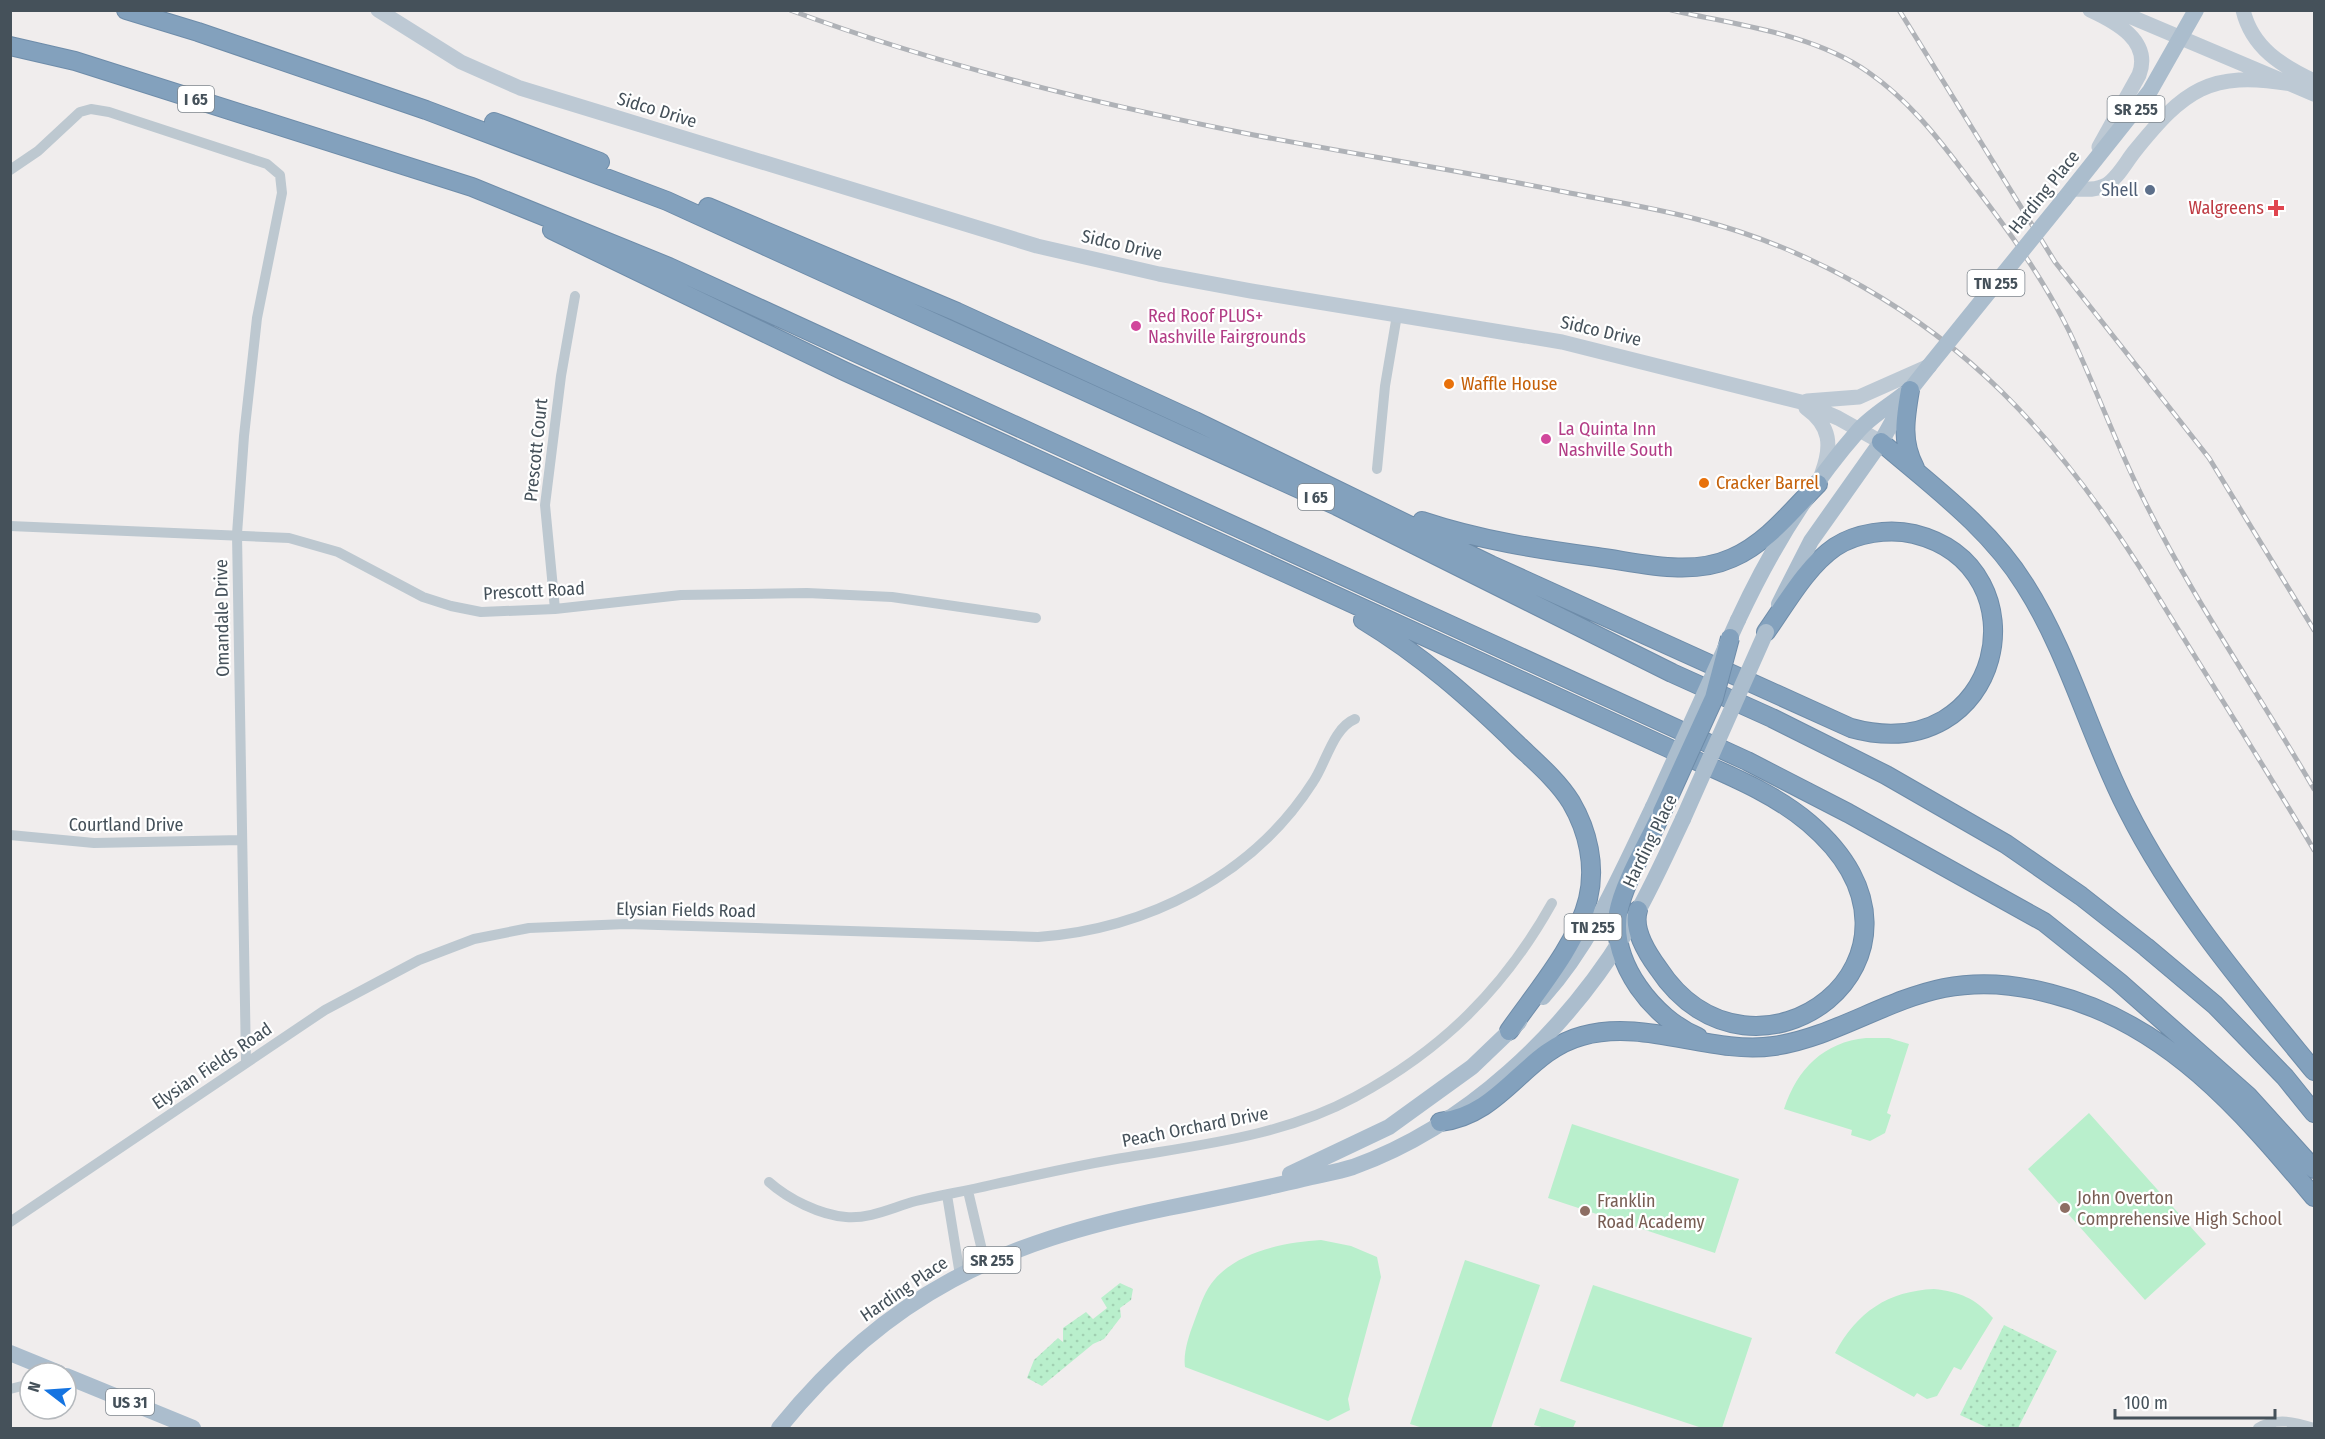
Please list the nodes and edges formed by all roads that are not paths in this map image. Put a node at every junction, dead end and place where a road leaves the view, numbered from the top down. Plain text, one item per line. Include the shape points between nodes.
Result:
1 (126, 10) edge
2 (378, 10) edge
3 (2090, 10) edge
4 (2115, 10) edge
5 (2196, 10) edge
6 (2243, 10) edge
7 (2181, 39) junction
8 (225, 41) junction
9 (10, 46) edge
10 (2314, 81) edge
11 (2291, 84) junction
12 (2314, 94) edge
13 (380, 156) junction
14 (10, 170) edge
15 (2083, 174) junction
16 (2068, 194) junction
17 (575, 296) dead end
18 (1397, 315) junction
19 (1905, 386) junction
20 (1797, 401) junction
21 (1859, 430) junction
22 (1881, 442) junction
23 (1377, 469) dead end
24 (1917, 473) junction
25 (1818, 484) junction
26 (1347, 495) junction
27 (10, 526) edge
28 (237, 534) junction
29 (1290, 575) junction
30 (555, 609) junction
31 (1036, 618) dead end
32 (1766, 632) junction
33 (1730, 638) joint
34 (1355, 719) dead end
35 (1658, 809) junction
36 (10, 835) edge
37 (242, 840) junction
38 (1552, 903) dead end
39 (1638, 910) junction
40 (1620, 940) junction
41 (1509, 1031) junction
42 (1722, 1044) junction
43 (246, 1063) junction
44 (2314, 1071) edge
45 (2314, 1113) edge
46 (1440, 1122) junction
47 (2314, 1169) edge
48 (769, 1182) dead end
49 (1257, 1190) junction
50 (968, 1191) junction
51 (947, 1195) junction
52 (2314, 1197) edge
53 (10, 1222) edge
54 (985, 1263) junction
55 (960, 1275) junction
56 (10, 1353) edge
57 (29, 1361) edge
58 (78, 1381) edge
59 (193, 1428) edge
60 (780, 1428) edge
61 (2258, 1428) edge
62 (2314, 1428) edge

1 - 8 highway, I 65
2 - 18 main road, Sidco Drive via 461,62 509,84 914,210 1037,246 1159,274
3 - 15 main road via 2130,34 2143,63
4 - 7 main road
5 - 7 main road, Harding Place / SR 255
6 - 10 main road via 2250,32 2274,60
7 - 11 main road
7 - 15 main road, Harding Place / SR 255 via 2150,91
8 - 26 highway via 338,68 550,141 957,312
8 - 45 highway, I 65 via 505,138 667,201 1337,506 1886,775 2006,844 2146,947 2216,1005
9 - 13 highway, I 65 via 75,61
11 - 12 main road
11 - 16 main road via 2238,78 2200,89 2160,119 2109,183
13 - 29 highway via 532,220 844,371
13 - 47 highway, I 65 via 472,187 669,267 1726,751 1848,813 2044,922 2119,982 2248,1096
14 - 28 street, Omandale Drive via 39,151 74,116 92,110 109,112 267,164 280,175 282,193 252,354
15 - 16 main road, Harding Place / SR 255
16 - 19 main road, Harding Place / TN 255, bridge via 1929,366
17 - 30 street, Prescott Court via 545,505
18 - 20 main road, Sidco Drive via 1562,342
18 - 23 street
19 - 20 main road via 1858,397
19 - 21 main road, Harding Place / TN 255
19 - 22 main road, Harding Place / TN 255
19 - 24 highway via 1905,442
20 - 21 main road, Sidco Drive
20 - 25 main road via 1818,418 1828,433 1829,452
21 - 22 main road, Sidco Drive
21 - 25 main road, Harding Place / TN 255
22 - 24 highway
22 - 32 main road, Harding Place / TN 255 via 1810,541
24 - 44 highway via 1983,532 2026,586 2127,808 2169,883 2230,968
25 - 26 highway via 1751,548 1721,562 1687,568 1482,539
25 - 33 main road, Harding Place / TN 255, bridge via 1771,554
26 - 32 highway via 1792,703 1841,724 1875,733 1895,735 1924,730 1962,707 1987,668 1994,628 1987,597 1963,561 1936,542 1896,531 1865,535 1829,551
27 - 28 street, Prescott Road
28 - 30 street, Prescott Road via 289,538 326,548 408,591 457,608 492,612
28 - 37 street, Omandale Drive
29 - 39 highway via 1664,746 1785,806 1818,832 1844,863 1861,897 1866,919 1857,960 1832,996 1795,1018 1752,1027 1708,1016 1674,991 1647,949 1637,924
29 - 41 highway via 1406,647 1447,679 1548,774 1580,819 1591,868 1584,915
30 - 31 street, Prescott Road via 681,595 807,593 892,597
32 - 39 main road, Harding Place / TN 255, bridge
33 - 35 highway, bridge via 1714,698
34 - 43 street, Elysian Fields Road via 1342,729 1296,806 1229,871 1175,902 1132,920 1069,935 1025,937 626,924 529,928 474,939 419,960 341,1000
35 - 40 highway via 1620,906
35 - 41 main road, Harding Place / TN 255 via 1586,939 1545,995
36 - 37 street, Courtland Drive via 94,843
37 - 43 street, Omandale Drive
38 - 50 street, Peach Orchard Drive via 1498,983 1459,1025 1379,1083 1317,1116 1227,1140 1113,1159
39 - 40 main road, Harding Place / TN 255
40 - 42 highway via 1633,978 1651,1004 1689,1033
40 - 46 main road, Harding Place / TN 255 via 1580,997 1541,1041 1498,1080
41 - 49 main road, Harding Place / TN 255 via 1472,1067 1389,1127
42 - 46 highway via 1616,1030 1582,1036 1549,1052 1472,1115
42 - 52 highway via 1760,1047 1792,1042 1918,995 1957,986 2002,984 2037,989 2097,1007 2162,1044 2220,1094
43 - 53 street, Elysian Fields Road
46 - 49 main road, Harding Place / TN 255 via 1352,1167
48 - 51 street, Peach Orchard Drive via 785,1195 844,1217 867,1216
49 - 54 main road, Harding Place / SR 255 via 1086,1226 1021,1246
50 - 51 street, Peach Orchard Drive
50 - 54 street
51 - 55 street
54 - 55 main road, Harding Place / SR 255
55 - 60 main road, Harding Place / SR 255 via 866,1338 825,1376
56 - 57 main road, US 31
58 - 59 main road, US 31
61 - 62 street via 2277,1421

